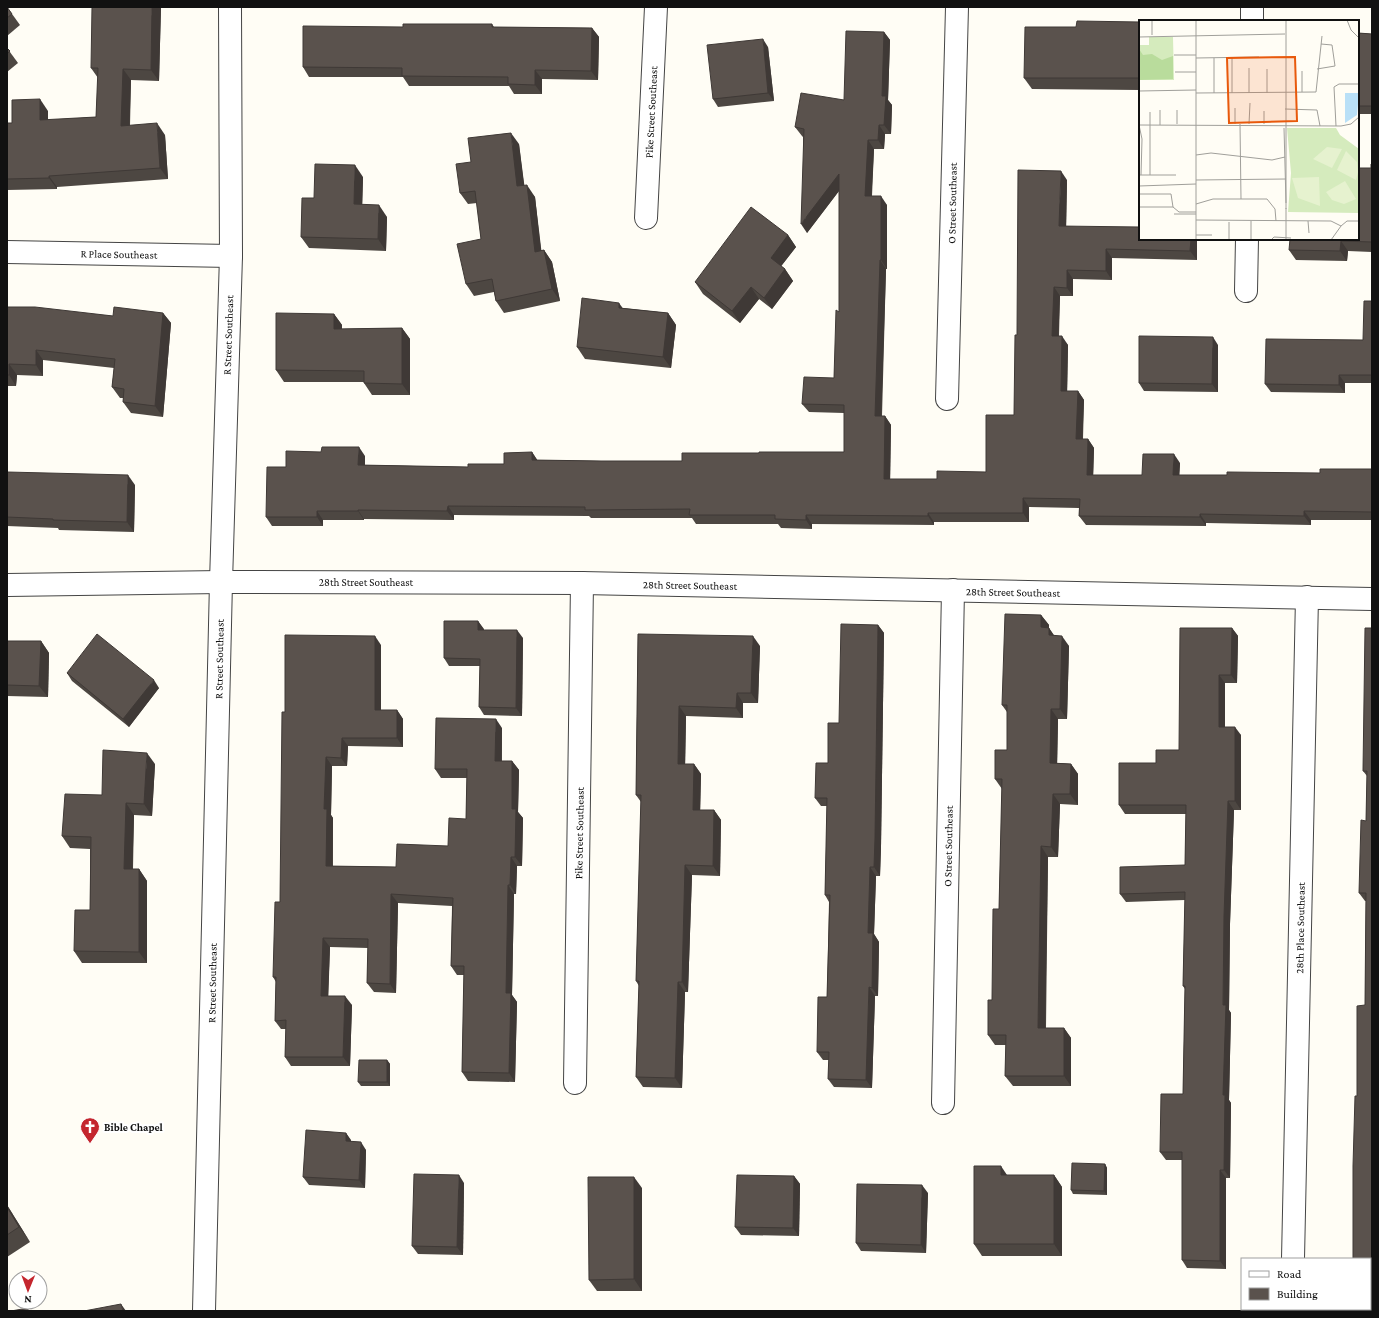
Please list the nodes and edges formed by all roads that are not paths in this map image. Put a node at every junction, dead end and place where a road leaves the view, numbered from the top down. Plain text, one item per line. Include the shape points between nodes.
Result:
1 (230, 7) edge
2 (656, 7) edge
3 (957, 7) edge
4 (1252, 7) edge
5 (1252, 20) edge
6 (646, 218) dead end
7 (1247, 240) edge
8 (7, 252) edge
9 (231, 256) junction
10 (1246, 291) dead end
11 (947, 399) dead end
12 (220, 582) junction
13 (582, 583) junction
14 (7, 585) edge
15 (953, 590) junction
16 (1307, 598) junction
17 (1372, 599) edge
18 (575, 1083) dead end
19 (943, 1103) dead end
20 (1294, 1258) edge
21 (204, 1311) edge

1 - 9 street, R Street Southeast
2 - 6 street, Pike Street Southeast
3 - 11 street, O Street Southeast
4 - 5 street
7 - 10 street
8 - 9 street, R Place Southeast
9 - 12 street, R Street Southeast
12 - 13 street, 28th Street Southeast
12 - 14 street, 28th Street Southeast
12 - 21 street, R Street Southeast
13 - 15 street, 28th Street Southeast
13 - 18 street, Pike Street Southeast
15 - 16 street, 28th Street Southeast
15 - 19 street, O Street Southeast
16 - 17 street, 28th Street Southeast
16 - 20 street, 28th Place Southeast

